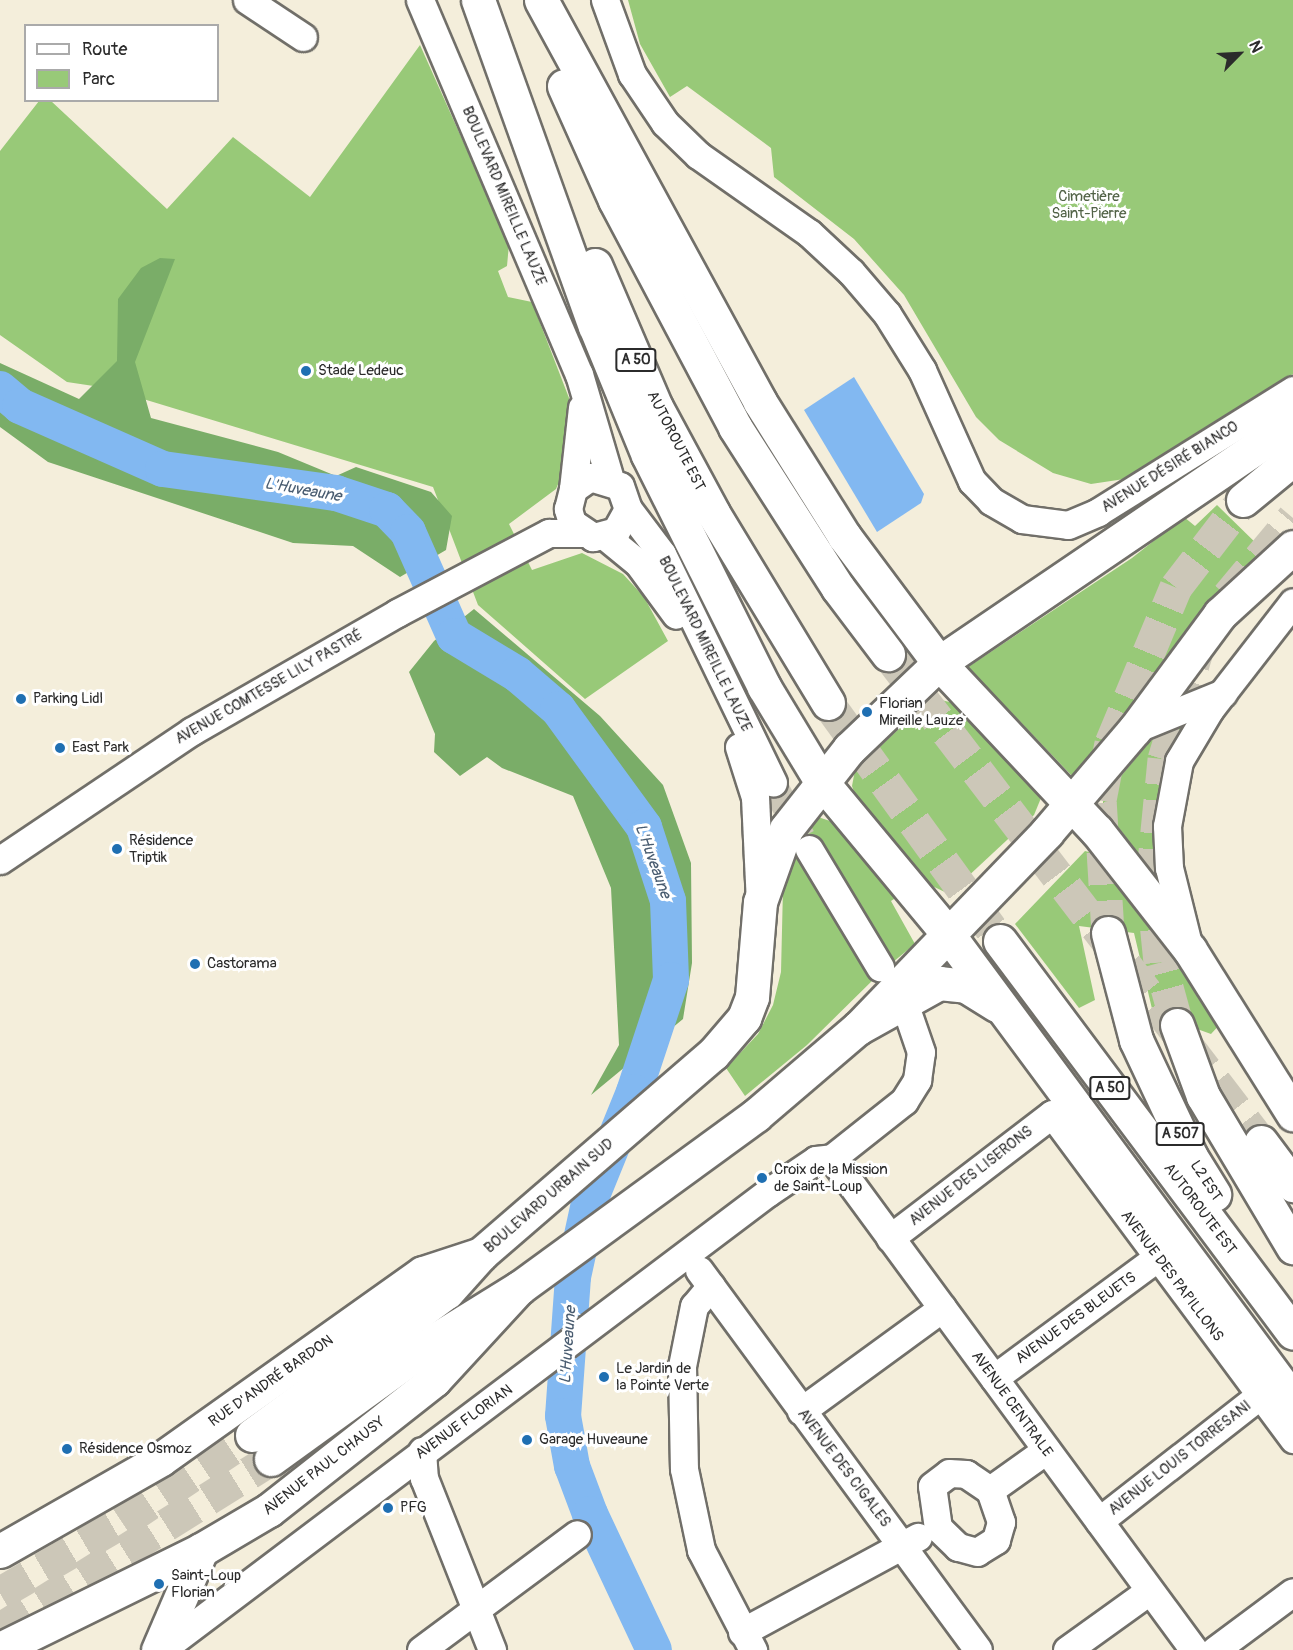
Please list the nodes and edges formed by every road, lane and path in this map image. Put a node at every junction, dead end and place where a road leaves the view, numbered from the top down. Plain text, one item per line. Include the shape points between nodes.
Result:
1 (247, 0) edge
2 (420, 0) edge
3 (478, 0) edge
4 (526, 0) edge
5 (541, 0) edge
6 (605, 0) edge
7 (303, 38) dead end
8 (1293, 390) edge
9 (583, 394) junction
10 (1293, 422) edge
11 (1293, 459) edge
12 (610, 479) junction
13 (571, 499) junction
14 (1243, 500) tunnel mouth
15 (628, 509) junction
16 (549, 533) junction
17 (594, 535) junction
18 (1293, 547) edge
19 (1293, 602) edge
20 (888, 654) tunnel mouth
21 (939, 663) junction
22 (1224, 693) junction
23 (828, 703) tunnel mouth
24 (1135, 729) junction
25 (821, 781) junction
26 (773, 783) tunnel mouth
27 (1072, 805) junction
28 (809, 849) tunnel mouth
29 (0, 860) edge
30 (760, 902) junction
31 (947, 933) junction
32 (1108, 933) tunnel mouth
33 (1000, 941) tunnel mouth
34 (1190, 950) junction
35 (880, 967) dead end
36 (1008, 1014) junction
37 (909, 1018) dead end
38 (1177, 1024) tunnel mouth
39 (858, 1028) junction
40 (1052, 1114) joint
41 (1293, 1114) edge
42 (1261, 1142) tunnel mouth
43 (832, 1158) junction
44 (1293, 1185) edge
45 (890, 1238) junction
46 (1293, 1247) edge
47 (481, 1254) junction
48 (1158, 1257) junction
49 (519, 1288) junction
50 (942, 1308) junction
51 (1293, 1315) edge
52 (1293, 1332) edge
53 (993, 1378) junction
54 (1260, 1395) junction
55 (1293, 1400) edge
56 (801, 1411) junction
57 (1293, 1439) edge
58 (1046, 1450) junction
59 (423, 1451) junction
60 (990, 1490) junction
61 (1099, 1521) junction
62 (938, 1528) junction
63 (578, 1534) dead end
64 (902, 1545) junction
65 (201, 1550) junction
66 (0, 1551) edge
67 (1149, 1591) junction
68 (1293, 1592) edge
69 (476, 1608) junction
70 (748, 1641) edge
71 (0, 1649) edge
72 (160, 1650) edge
73 (421, 1650) edge
74 (492, 1650) edge
75 (978, 1650) edge
76 (1067, 1650) edge
77 (1194, 1650) edge
78 (1215, 1650) edge

1 - 7 street
2 - 9 street, BOULEVARD MIREILLE LAUZE
3 - 23 main road, AUTOROUTE EST / A 50 via 657,407 713,513
3 - 25 main road via 595,326 648,455 764,687
4 - 20 main road via 615,200 735,427 838,588
5 - 21 main road via 760,402 844,536
6 - 8 street, AVENUE DÉSIRÉ BIANCO via 632,74 665,123 698,155 809,233 851,272 887,314 922,370 972,481 991,501 1041,524 1068,525 1098,512
9 - 12 street, BOULEVARD MIREILLE LAUZE
9 - 13 street, BOULEVARD MIREILLE LAUZE
10 - 21 main road
11 - 14 main road
12 - 13 street via 590,477
12 - 15 street via 620,486
13 - 16 street, AVENUE COMTESSE LILY PASTRÉ
13 - 17 street
15 - 17 street via 625,521
15 - 26 street, BOULEVARD MIREILLE LAUZE via 662,554
16 - 17 street, AVENUE COMTESSE LILY PASTRÉ
16 - 29 street, AVENUE COMTESSE LILY PASTRÉ via 397,613 192,731
17 - 30 street, BOULEVARD MIREILLE LAUZE via 638,563 674,610 745,759 755,797
18 - 24 main road via 1220,615
19 - 22 street
21 - 25 main road
21 - 27 main road
22 - 24 street
22 - 34 street via 1179,761 1172,785 1169,868
24 - 27 main road
25 - 30 main road via 786,829
25 - 31 main road
27 - 31 main road
27 - 34 main road
28 - 35 street
30 - 47 main road, BOULEVARD URBAIN SUD via 752,997 744,1018 713,1054
31 - 36 main road
31 - 39 main road
32 - 51 main road, L2 EST / A 507 via 1136,1040 1191,1157
33 - 52 main road, AUTOROUTE EST / A 50
34 - 41 main road
36 - 39 main road via 966,986 939,983
36 - 55 main road
37 - 43 street via 921,1052 912,1092
38 - 46 main road, A 507 via 1203,1096
39 - 49 main road, BOULEVARD URBAIN SUD via 756,1115
40 - 45 street, AVENUE DES LISERONS
40 - 48 street, AVENUE DES PAPILLONS
42 - 44 main road
43 - 45 street, AVENUE CENTRALE
43 - 59 street, AVENUE FLORIAN via 816,1160 767,1193
45 - 50 street, AVENUE CENTRALE
47 - 49 main road, BOULEVARD URBAIN SUD via 447,1292 262,1447
47 - 66 main road, RUE D'ANDRÉ BARDON via 423,1273 161,1459
48 - 53 street, AVENUE DES BLEUETS
48 - 54 street, AVENUE DES PAPILLONS
49 - 65 main road, AVENUE PAUL CHAUSY via 434,1380 269,1510
50 - 53 street, AVENUE CENTRALE
50 - 56 street
53 - 58 street, AVENUE CENTRALE
54 - 57 street, AVENUE DES PAPILLONS
54 - 61 street, AVENUE LOUIS TORRESANI
56 - 64 street, AVENUE DES CIGALES
56 - 70 street, AVENUE DES CIGALES via 705,1278 694,1306 682,1366 684,1469 701,1550
58 - 60 street
58 - 61 street, AVENUE CENTRALE
59 - 69 street via 424,1478
59 - 72 street, AVENUE FLORIAN
60 - 62 street via 966,1474 949,1473 932,1486
60 - 62 street via 1001,1522 996,1540 977,1552 958,1547
61 - 67 street, AVENUE CENTRALE
62 - 64 street
63 - 69 street
64 - 70 street
64 - 75 street, AVENUE DES CIGALES
65 - 71 main road, AVENUE PAUL CHAUSY
65 - 72 main road
67 - 76 street
67 - 77 street, AVENUE CENTRALE
68 - 78 street
69 - 73 street
69 - 74 street

